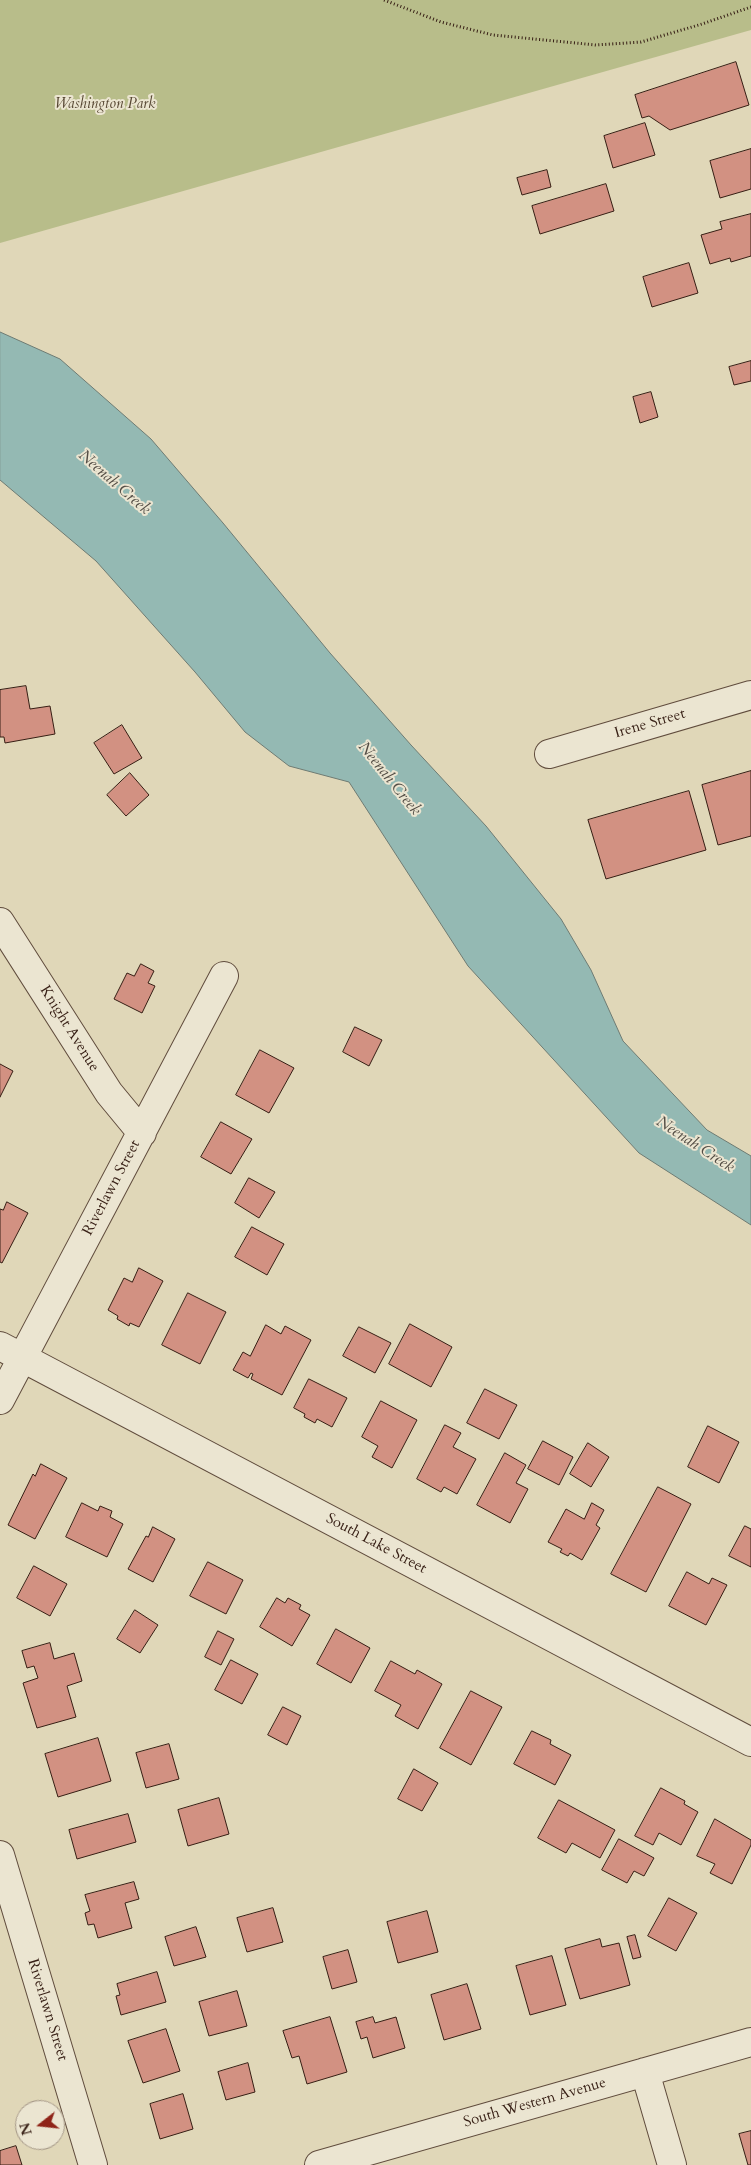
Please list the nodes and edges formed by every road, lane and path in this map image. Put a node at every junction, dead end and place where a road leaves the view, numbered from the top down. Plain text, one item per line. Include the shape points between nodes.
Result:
1 (384, 0) edge
2 (751, 7) edge
3 (751, 695) edge
4 (549, 754) dead end
5 (0, 922) edge
6 (224, 976) dead end
7 (142, 1133) junction
8 (11, 1352) edge
9 (0, 1400) edge
10 (751, 1742) edge
11 (0, 1855) edge
12 (751, 2042) edge
13 (645, 2072) junction
14 (93, 2165) edge
15 (320, 2165) edge
16 (672, 2165) edge

1 - 2 path via 441,22 493,35 596,45 640,42
3 - 4 street, Irene Street
5 - 7 street, Knight Avenue via 109,1093
6 - 7 street, Riverlawn Street
7 - 8 street, Riverlawn Street
8 - 9 street, Riverlawn Street
8 - 10 street, South Lake Street
11 - 14 street, Riverlawn Street
12 - 13 street, South Western Avenue
13 - 15 street, South Western Avenue
13 - 16 street

